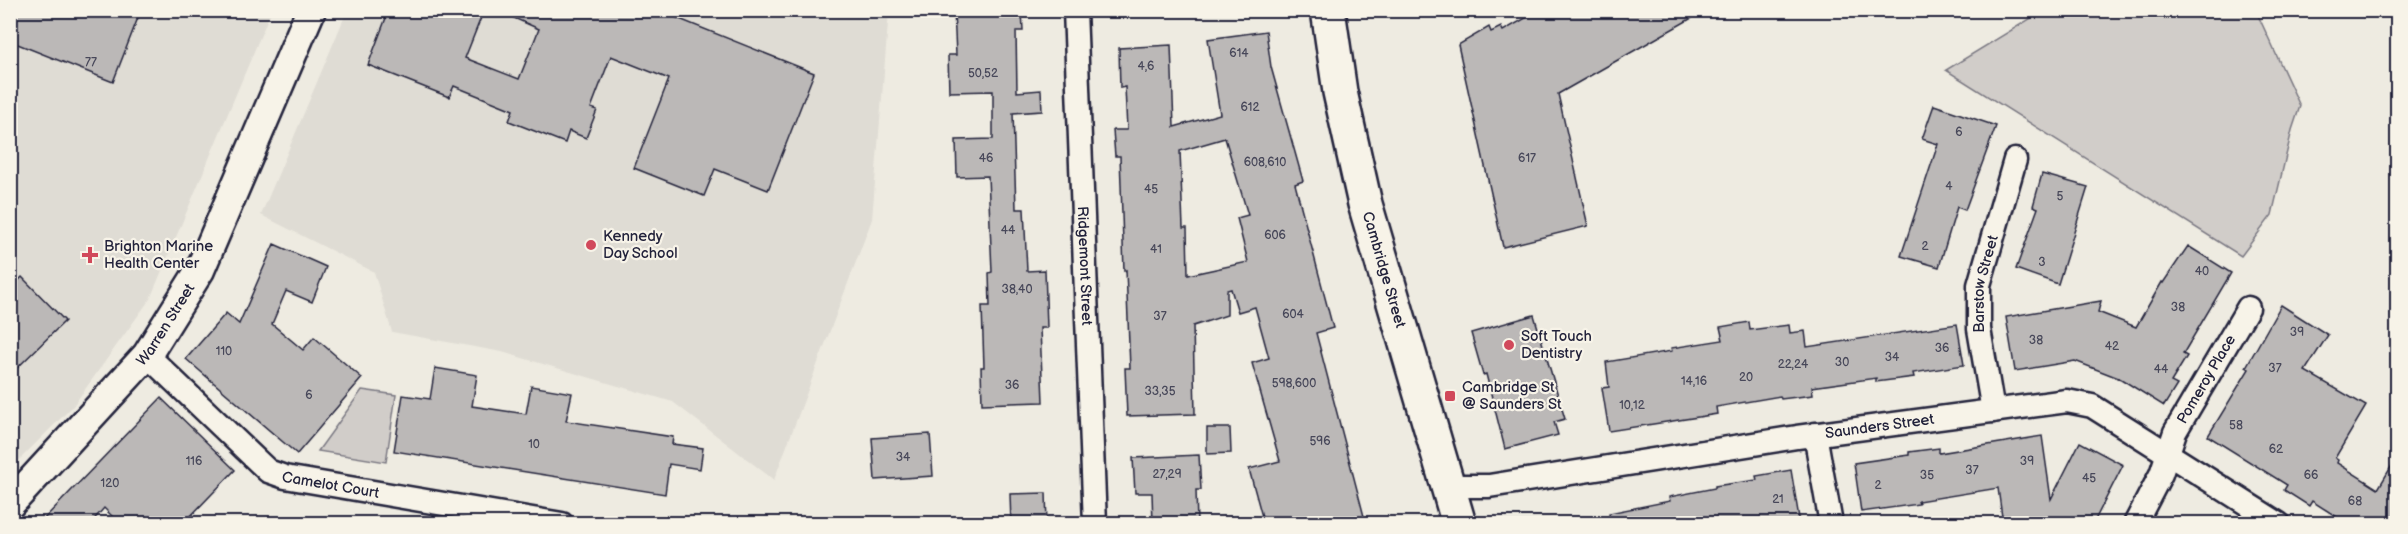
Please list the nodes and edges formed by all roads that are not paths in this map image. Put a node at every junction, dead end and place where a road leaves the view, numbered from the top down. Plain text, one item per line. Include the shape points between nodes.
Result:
1 (311, 10) edge
2 (1075, 10) edge
3 (1328, 10) edge
4 (2015, 160) dead end
5 (2248, 308) dead end
6 (147, 355) junction
7 (1993, 411) junction
8 (1815, 434) junction
9 (2167, 453) junction
10 (1448, 486) junction
11 (10, 504) edge
12 (562, 524) edge
13 (1095, 524) edge
14 (1459, 524) edge
15 (1831, 524) edge
16 (2135, 524) edge
17 (2279, 524) edge

1 - 6 street, Warren Street via 200,270
2 - 13 street, Ridgemont Street
3 - 10 main road, Cambridge Street via 1340,92 1365,204
4 - 7 street, Barstow Street via 1979,285 1979,328
5 - 9 street, Pomeroy Place via 2175,432
6 - 11 street, Warren Street
6 - 12 street, Camelot Court via 268,471
7 - 8 street, Saunders Street
7 - 9 street, Saunders Street via 2067,401 2092,406
8 - 10 street, Saunders Street via 1489,486
8 - 15 street
9 - 16 street, Pomeroy Place via 2161,474
9 - 17 street, Saunders Street
10 - 14 main road, Cambridge Street

